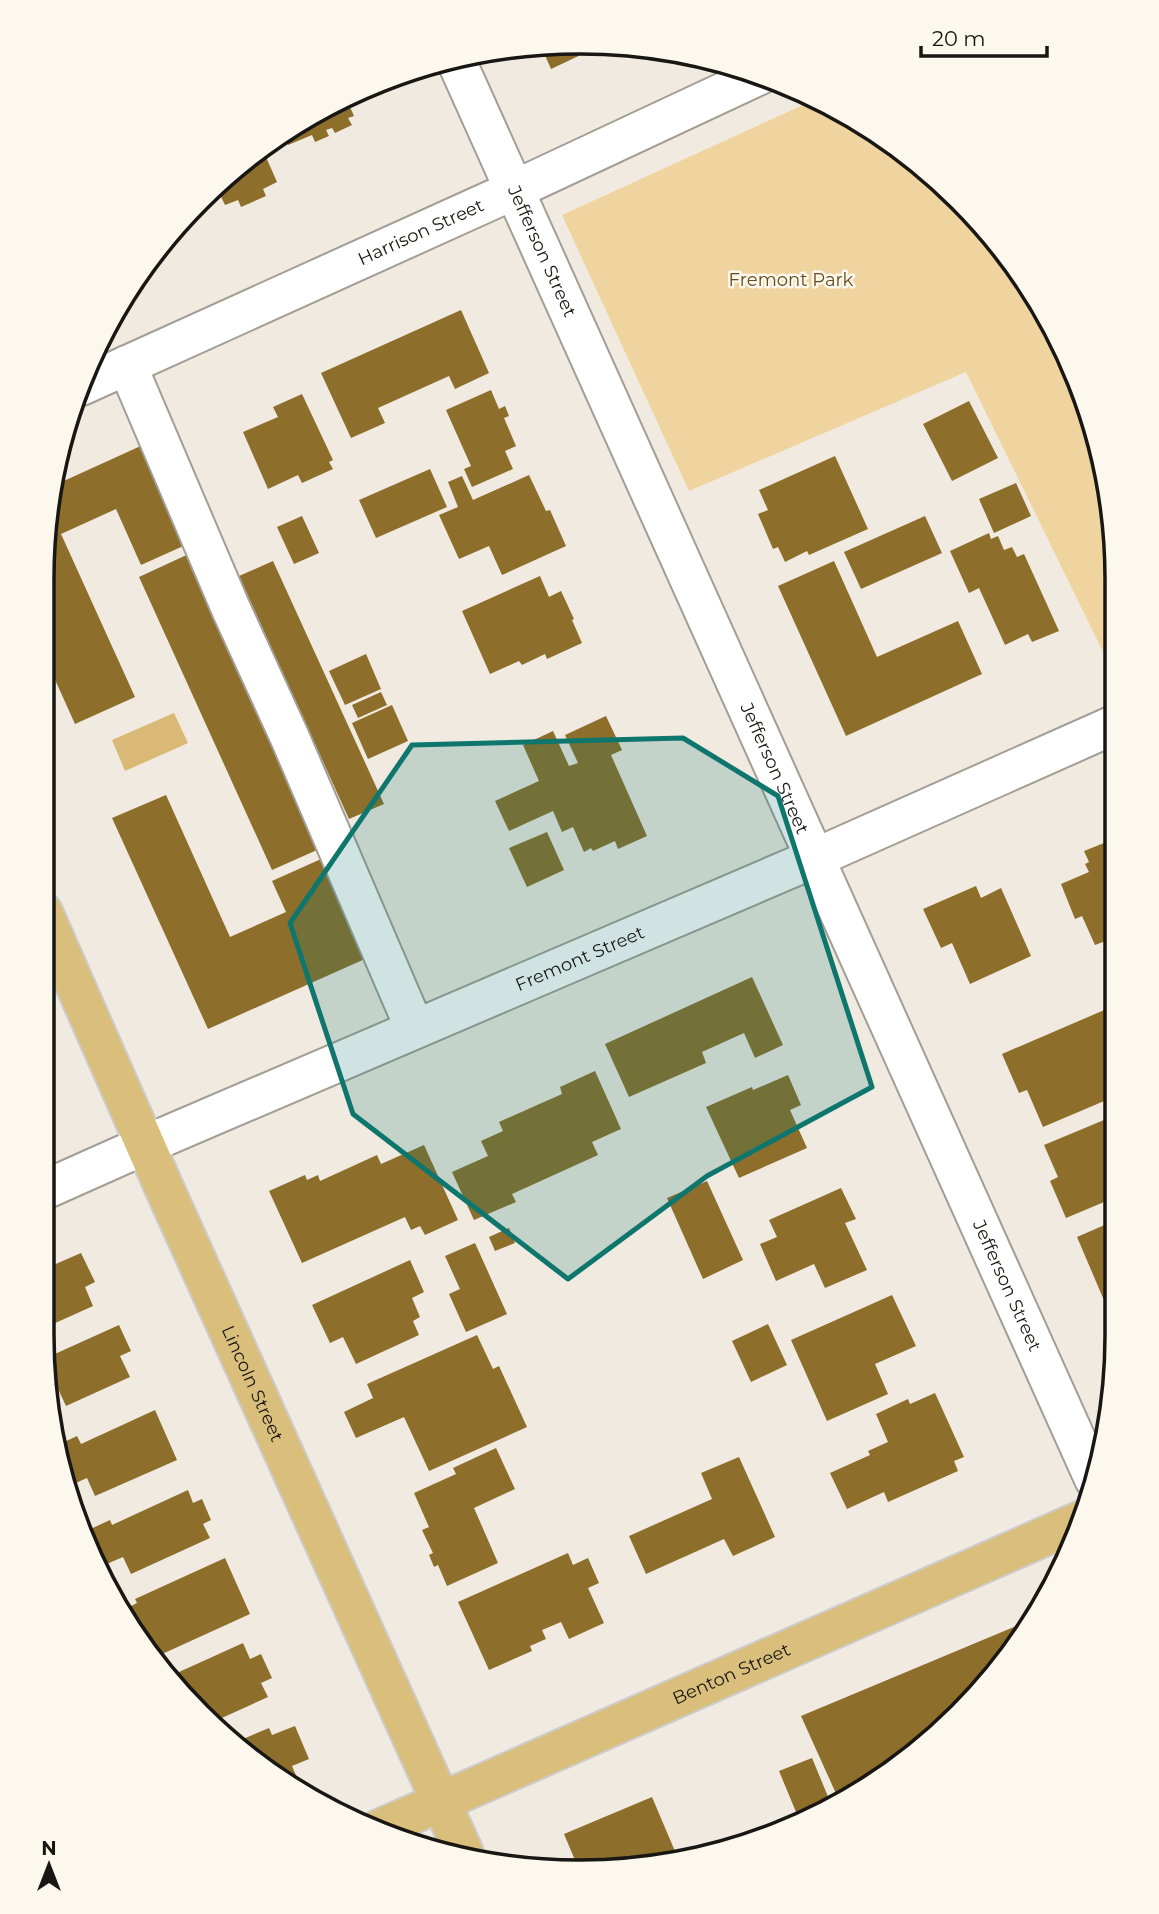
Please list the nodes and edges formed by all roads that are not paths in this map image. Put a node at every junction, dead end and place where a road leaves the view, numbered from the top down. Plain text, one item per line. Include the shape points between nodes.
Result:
1 (460, 68) edge
2 (746, 81) edge
3 (514, 190) junction
4 (127, 365) junction
5 (93, 380) edge
6 (1105, 729) edge
7 (815, 858) junction
8 (54, 937) edge
9 (415, 1029) junction
10 (145, 1145) junction
11 (54, 1186) edge
12 (1088, 1466) edge
13 (1069, 1526) edge
14 (440, 1802) junction
15 (390, 1824) edge
16 (461, 1846) edge

1 - 3 street, Jefferson Street
2 - 3 street, Harrison Street
3 - 4 street, Harrison Street
3 - 7 street, Jefferson Street
4 - 5 street, Harrison Street
4 - 9 street
6 - 7 street, Fremont Street
7 - 9 street, Fremont Street
7 - 12 street, Jefferson Street
8 - 10 main road, Lincoln Street
9 - 10 street, Fremont Street
10 - 11 street, Fremont Street
10 - 14 main road, Lincoln Street
13 - 14 main road, Benton Street
14 - 15 main road, Benton Street
14 - 16 main road, Lincoln Street

